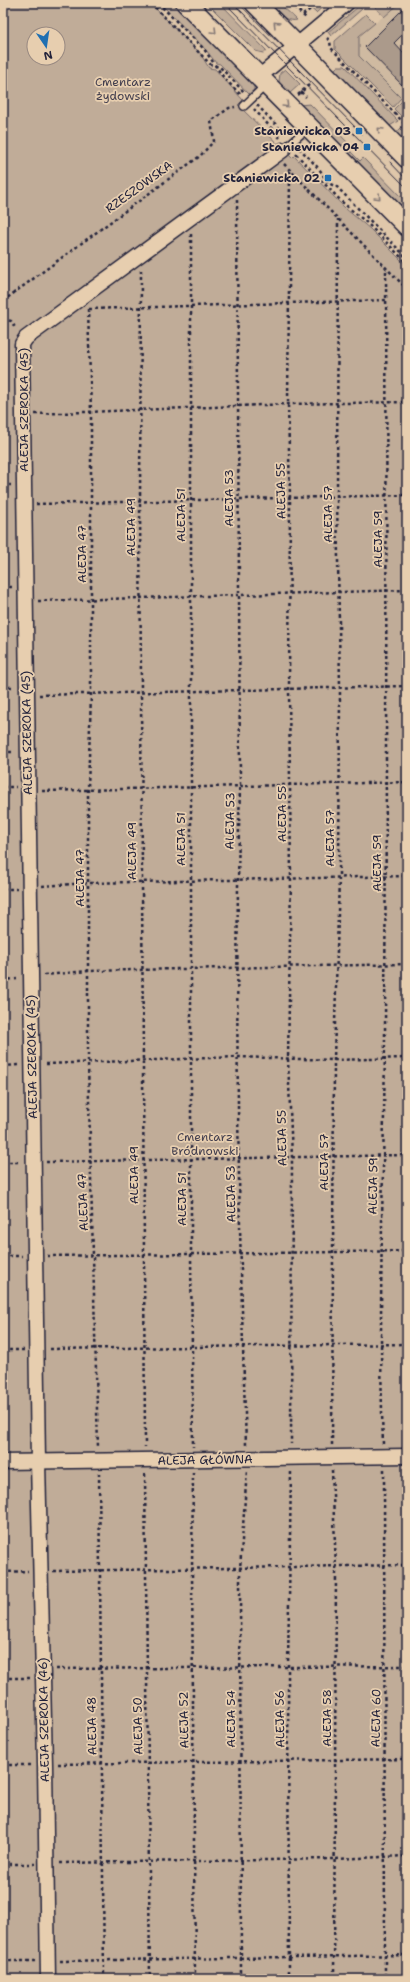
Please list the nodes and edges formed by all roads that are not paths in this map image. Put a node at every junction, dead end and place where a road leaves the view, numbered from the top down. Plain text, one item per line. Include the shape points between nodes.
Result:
1 (186, 3) edge
2 (255, 3) edge
3 (347, 3) edge
4 (297, 44) junction
5 (263, 80) junction
6 (248, 103) road end
7 (309, 127) junction
8 (285, 148) joint
9 (407, 158) edge
10 (407, 226) edge
11 (38, 1455) junction
12 (407, 1456) edge
13 (3, 1462) edge
14 (48, 1979) edge

1 -> 5 main road
4 -> 2 main road
3 - 4 street
4 - 5 street
9 -> 4 main road
5 - 6 lane
5 -> 7 main road
7 - 8 lane
7 -> 10 main road
8 - 11 street, ALEJA SZEROKA (45) via 88,295 26,338 22,344
11 - 12 street, ALEJA GŁÓWNA via 99,1467 192,1460
11 - 13 street, ALEJA GŁÓWNA
11 - 14 street, ALEJA SZEROKA (46)

